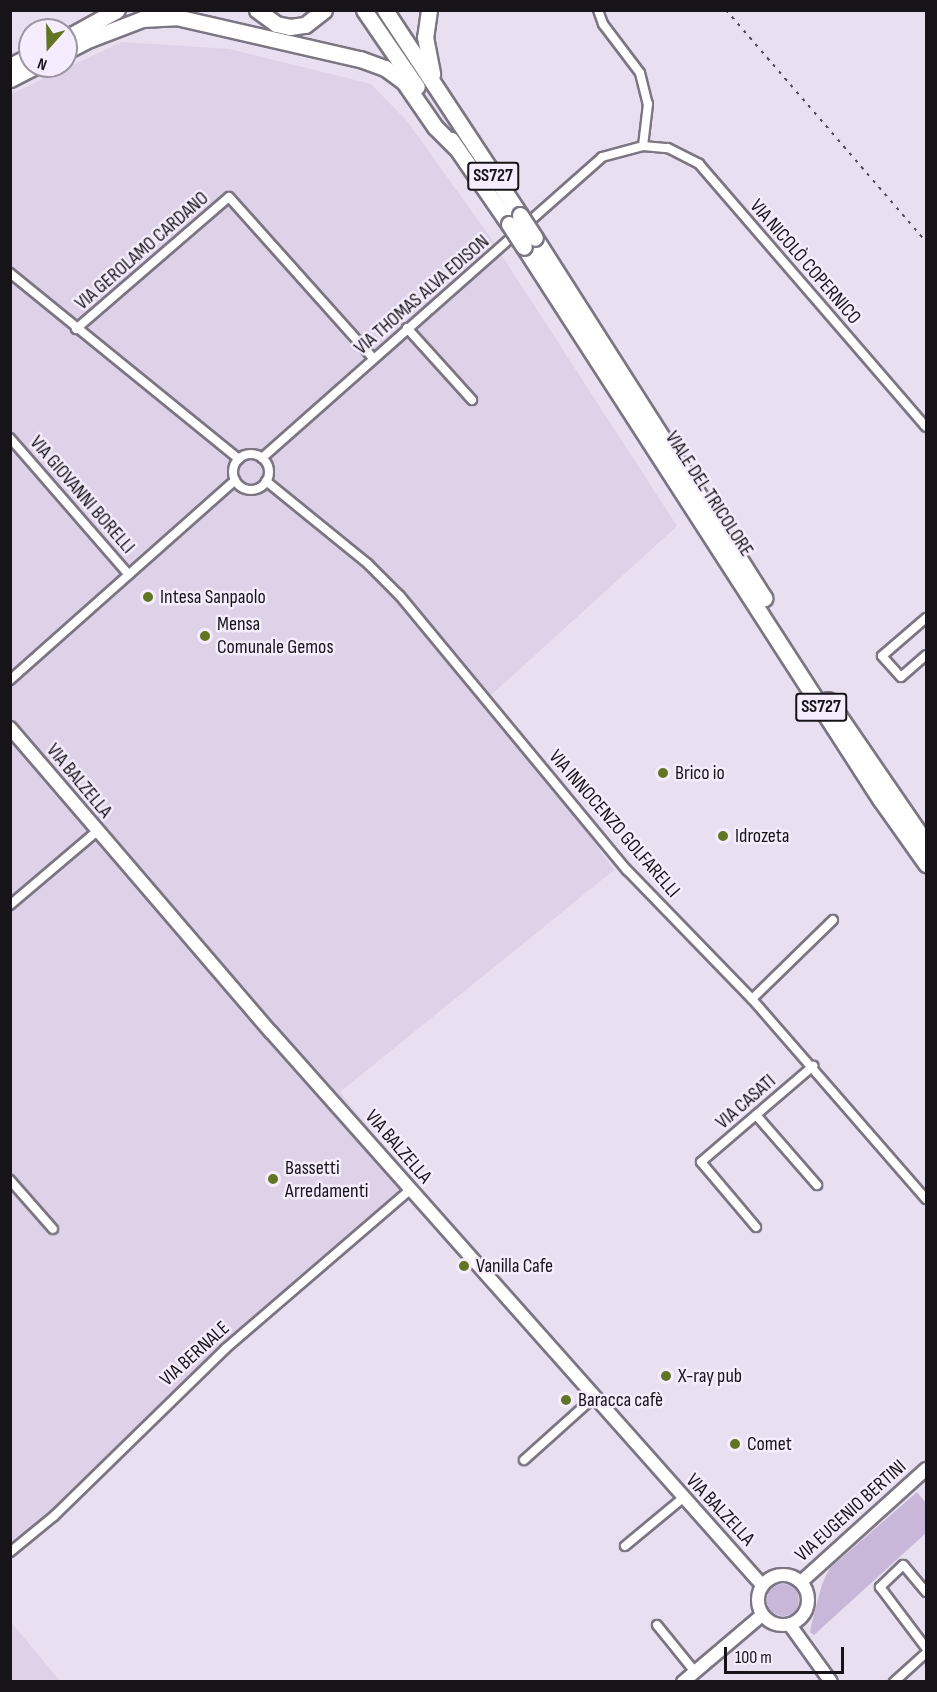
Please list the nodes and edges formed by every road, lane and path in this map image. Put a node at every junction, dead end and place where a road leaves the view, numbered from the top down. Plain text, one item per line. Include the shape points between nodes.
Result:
1 (117, 10) edge
2 (141, 10) edge
3 (257, 10) edge
4 (324, 10) edge
5 (364, 10) edge
6 (385, 10) edge
7 (429, 10) edge
8 (598, 10) edge
9 (78, 31) edge
10 (90, 39) junction
11 (78, 45) edge
12 (461, 142) junction
13 (643, 146) junction
14 (602, 157) joint
15 (10, 273) edge
16 (407, 328) junction
17 (76, 329) junction
18 (373, 358) junction
19 (472, 400) dead end
20 (927, 427) edge
21 (10, 438) edge
22 (262, 458) junction
23 (239, 459) junction
24 (235, 480) junction
25 (266, 481) junction
26 (724, 545) junction
27 (129, 575) junction
28 (927, 618) edge
29 (927, 655) edge
30 (10, 680) edge
31 (10, 728) edge
32 (96, 831) junction
33 (927, 843) edge
34 (927, 864) edge
35 (10, 905) edge
36 (833, 920) dead end
37 (752, 999) junction
38 (813, 1066) junction
39 (756, 1115) junction
40 (10, 1180) edge
41 (817, 1185) dead end
42 (410, 1190) junction
43 (927, 1199) edge
44 (756, 1227) dead end
45 (53, 1229) dead end
46 (593, 1398) junction
47 (524, 1460) dead end
48 (927, 1469) edge
49 (683, 1498) junction
50 (625, 1546) dead end
51 (10, 1552) edge
52 (801, 1582) junction
53 (762, 1585) junction
54 (927, 1592) edge
55 (762, 1615) junction
56 (657, 1625) dead end
57 (790, 1625) junction
58 (927, 1647) edge
59 (927, 1653) edge
60 (695, 1672) junction
61 (683, 1682) edge
62 (831, 1682) edge
63 (894, 1682) edge

1 - 9 highway
2 - 10 highway
3 - 4 highway via 276,24 290,27 305,25
5 - 12 highway
6 - 12 highway
7 - 12 highway via 425,37 428,62
8 - 13 street via 603,24 640,73 648,104
10 - 11 highway
10 - 12 highway via 142,19 176,17 360,59 385,68 404,82 435,127
12 - 26 highway, VIALE DEL TRICOLORE / SS727, bridge
13 - 14 street, VIA NICOLÒ COPERNICO
13 - 20 street, VIA NICOLÒ COPERNICO via 668,148 699,164
14 - 16 street, VIA THOMAS ALVA EDISON
15 - 17 street
16 - 18 street, VIA THOMAS ALVA EDISON
16 - 19 street
17 - 18 street, VIA GEROLAMO CARDANO via 229,197
17 - 23 street
18 - 22 street, VIA THOMAS ALVA EDISON
21 - 27 street, VIA GIOVANNI BORELLI
22 - 23 street via 248,454
22 - 25 street via 269,471
23 - 24 street via 234,469
24 - 25 street via 253,490
24 - 27 street
25 - 37 street, VIA INNOCENZO GOLFARELLI via 368,564 400,596 627,870
26 - 33 highway, VIALE DEL TRICOLORE / SS727
26 - 34 highway, VIALE DEL TRICOLORE / SS727 via 880,800
27 - 30 street
28 - 29 street via 882,656 901,677
31 - 32 street, VIA BALZELLA
32 - 35 street
32 - 42 street, VIA BALZELLA
36 - 37 street
37 - 38 street, VIA INNOCENZO GOLFARELLI
38 - 39 street, VIA CASATI
38 - 43 street, VIA INNOCENZO GOLFARELLI
39 - 41 street
39 - 44 street, VIA CASATI via 701,1162
40 - 45 street
42 - 46 street, VIA BALZELLA
42 - 51 street, VIA BERNALE via 225,1349 54,1515
46 - 47 street
46 - 49 street, VIA BALZELLA
48 - 52 street, VIA EUGENIO BERTINI
49 - 50 street
49 - 53 street, VIA BALZELLA
52 - 53 street via 776,1576
52 - 57 street via 808,1606 804,1615
53 - 55 street via 758,1600
54 - 58 street via 903,1565 880,1587
55 - 57 street via 774,1624
55 - 60 street
56 - 60 street
57 - 62 street
59 - 63 street
60 - 61 street

